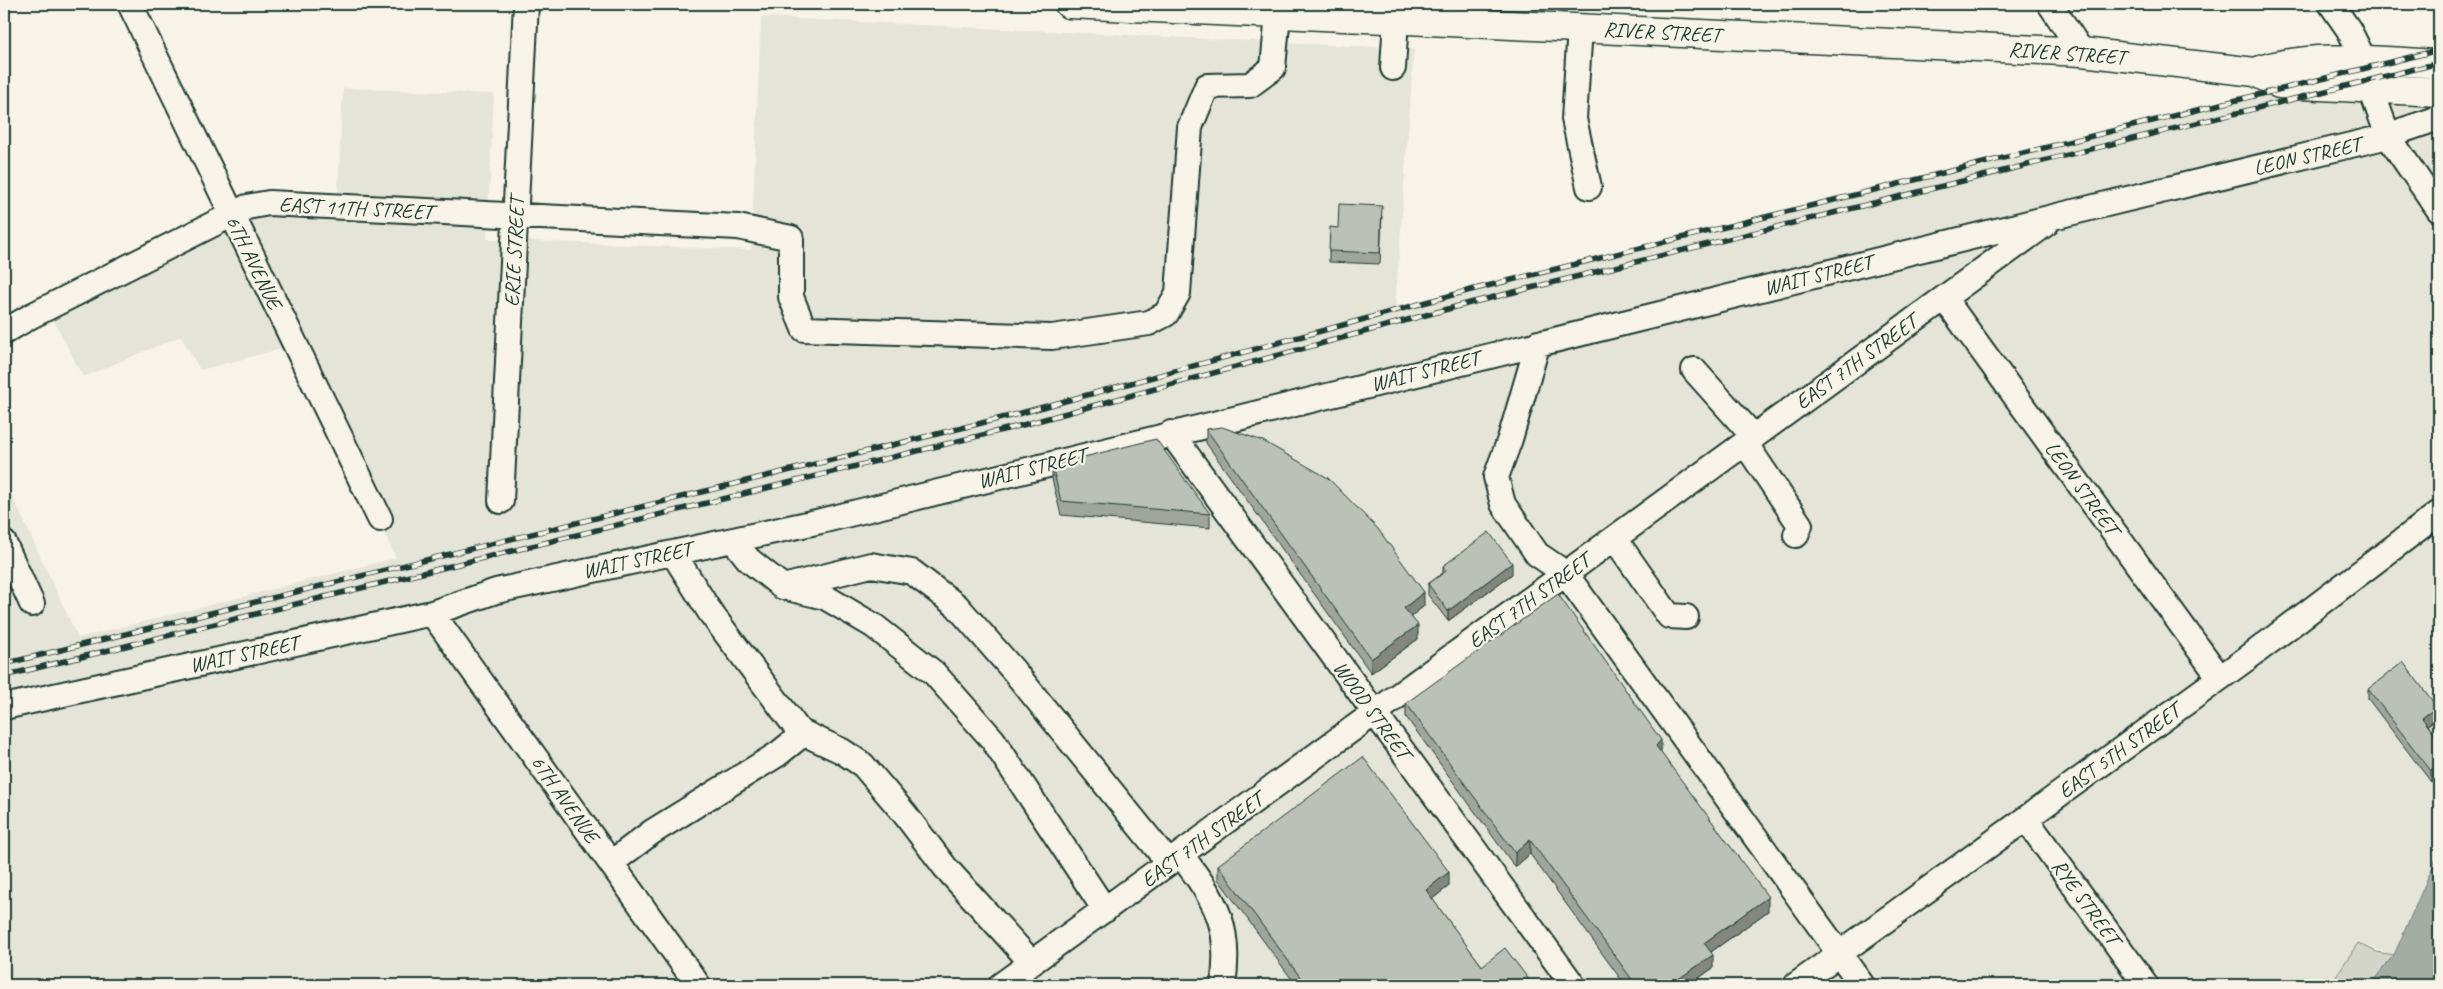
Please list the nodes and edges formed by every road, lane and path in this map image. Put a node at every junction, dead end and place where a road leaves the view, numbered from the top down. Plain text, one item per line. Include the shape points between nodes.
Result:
1 (130, 4) edge
2 (526, 4) edge
3 (1069, 4) edge
4 (2050, 4) edge
5 (2331, 4) edge
6 (1453, 13) edge
7 (1278, 14) junction
8 (1396, 19) junction
9 (1580, 28) junction
10 (2082, 52) junction
11 (2364, 60) junction
12 (2439, 64) edge
13 (1393, 68) dead end
14 (2255, 72) junction
15 (2371, 90) junction
16 (2439, 92) edge
17 (2439, 118) edge
18 (2388, 136) junction
19 (1589, 187) dead end
20 (2439, 210) edge
21 (231, 215) junction
22 (516, 216) junction
23 (2056, 216) junction
24 (1944, 298) junction
25 (4, 332) edge
26 (1538, 343) junction
27 (1694, 370) dead end
28 (1171, 433) junction
29 (1750, 440) junction
30 (501, 500) dead end
31 (2439, 513) edge
32 (380, 519) dead end
33 (1796, 535) dead end
34 (1615, 539) junction
35 (733, 540) junction
36 (4, 543) edge
37 (673, 553) junction
38 (1566, 573) junction
39 (783, 587) junction
40 (32, 604) dead end
41 (432, 613) junction
42 (1686, 617) dead end
43 (2220, 678) junction
44 (4, 706) edge
45 (1375, 714) junction
46 (803, 734) junction
47 (2026, 819) junction
48 (1175, 859) junction
49 (611, 863) junction
50 (1105, 910) junction
51 (1839, 954) junction
52 (1032, 963) junction
53 (698, 985) edge
54 (1001, 985) edge
55 (1223, 985) edge
56 (1574, 985) edge
57 (1796, 985) edge
58 (1862, 985) edge
59 (2146, 985) edge

1 - 21 street, 6TH AVENUE
2 - 22 street, ERIE STREET
3 - 7 main road, RIVER STREET
4 - 10 street
5 - 11 street
6 - 8 main road, RIVER STREET
6 - 9 main road, RIVER STREET
7 - 8 main road, RIVER STREET
7 - 22 street, EAST 11TH STREET via 1273,68 1250,85 1207,86 1190,127 1178,293 1166,314 1149,324 1052,337 804,328 791,297 791,238 738,227
8 - 13 street
9 - 10 main road, RIVER STREET
9 - 19 street via 1574,119
10 - 14 main road, RIVER STREET
11 - 12 main road, RIVER STREET
11 - 14 main road, RIVER STREET via 2278,64
11 - 15 street
14 - 15 main road, RIVER STREET via 2279,84
15 - 16 main road, RIVER STREET
15 - 18 street
17 - 18 street, LEON STREET
18 - 20 street
18 - 23 street, LEON STREET
21 - 22 street, EAST 11TH STREET via 247,207 269,203
21 - 25 street, EAST 11TH STREET
21 - 32 street, 6TH AVENUE
22 - 30 street, ERIE STREET
23 - 24 street, EAST 7TH STREET
23 - 26 street, WAIT STREET
24 - 29 street, EAST 7TH STREET
24 - 43 street, LEON STREET
26 - 28 street, WAIT STREET
26 - 38 street via 1496,477 1503,504 1537,554
27 - 29 street
28 - 35 street, WAIT STREET
28 - 45 street, WOOD STREET
29 - 33 street via 1800,525
29 - 34 street, EAST 7TH STREET
31 - 43 street, EAST 5TH STREET
34 - 38 street, EAST 7TH STREET
34 - 42 street via 1669,616
35 - 37 street, WAIT STREET
35 - 39 street via 750,560
36 - 40 street
37 - 41 street, WAIT STREET via 496,591
37 - 46 street via 742,657
38 - 45 street, EAST 7TH STREET
38 - 51 street
39 - 48 street via 871,565 912,572 957,606
39 - 50 street via 825,597 874,626 934,673 993,740
41 - 44 street, WAIT STREET
41 - 49 street, 6TH AVENUE
43 - 47 street, EAST 5TH STREET
45 - 48 street, EAST 7TH STREET
45 - 56 street, WOOD STREET
46 - 49 street via 778,754 652,832
46 - 52 street via 842,751 863,765 945,868
47 - 51 street, EAST 5TH STREET
47 - 59 street, RYE STREET
48 - 50 street, EAST 7TH STREET
48 - 55 street via 1200,879 1221,918 1228,956
49 - 53 street, 6TH AVENUE
50 - 52 street, EAST 7TH STREET
51 - 57 street, EAST 5TH STREET
51 - 58 street
52 - 54 street, EAST 7TH STREET

